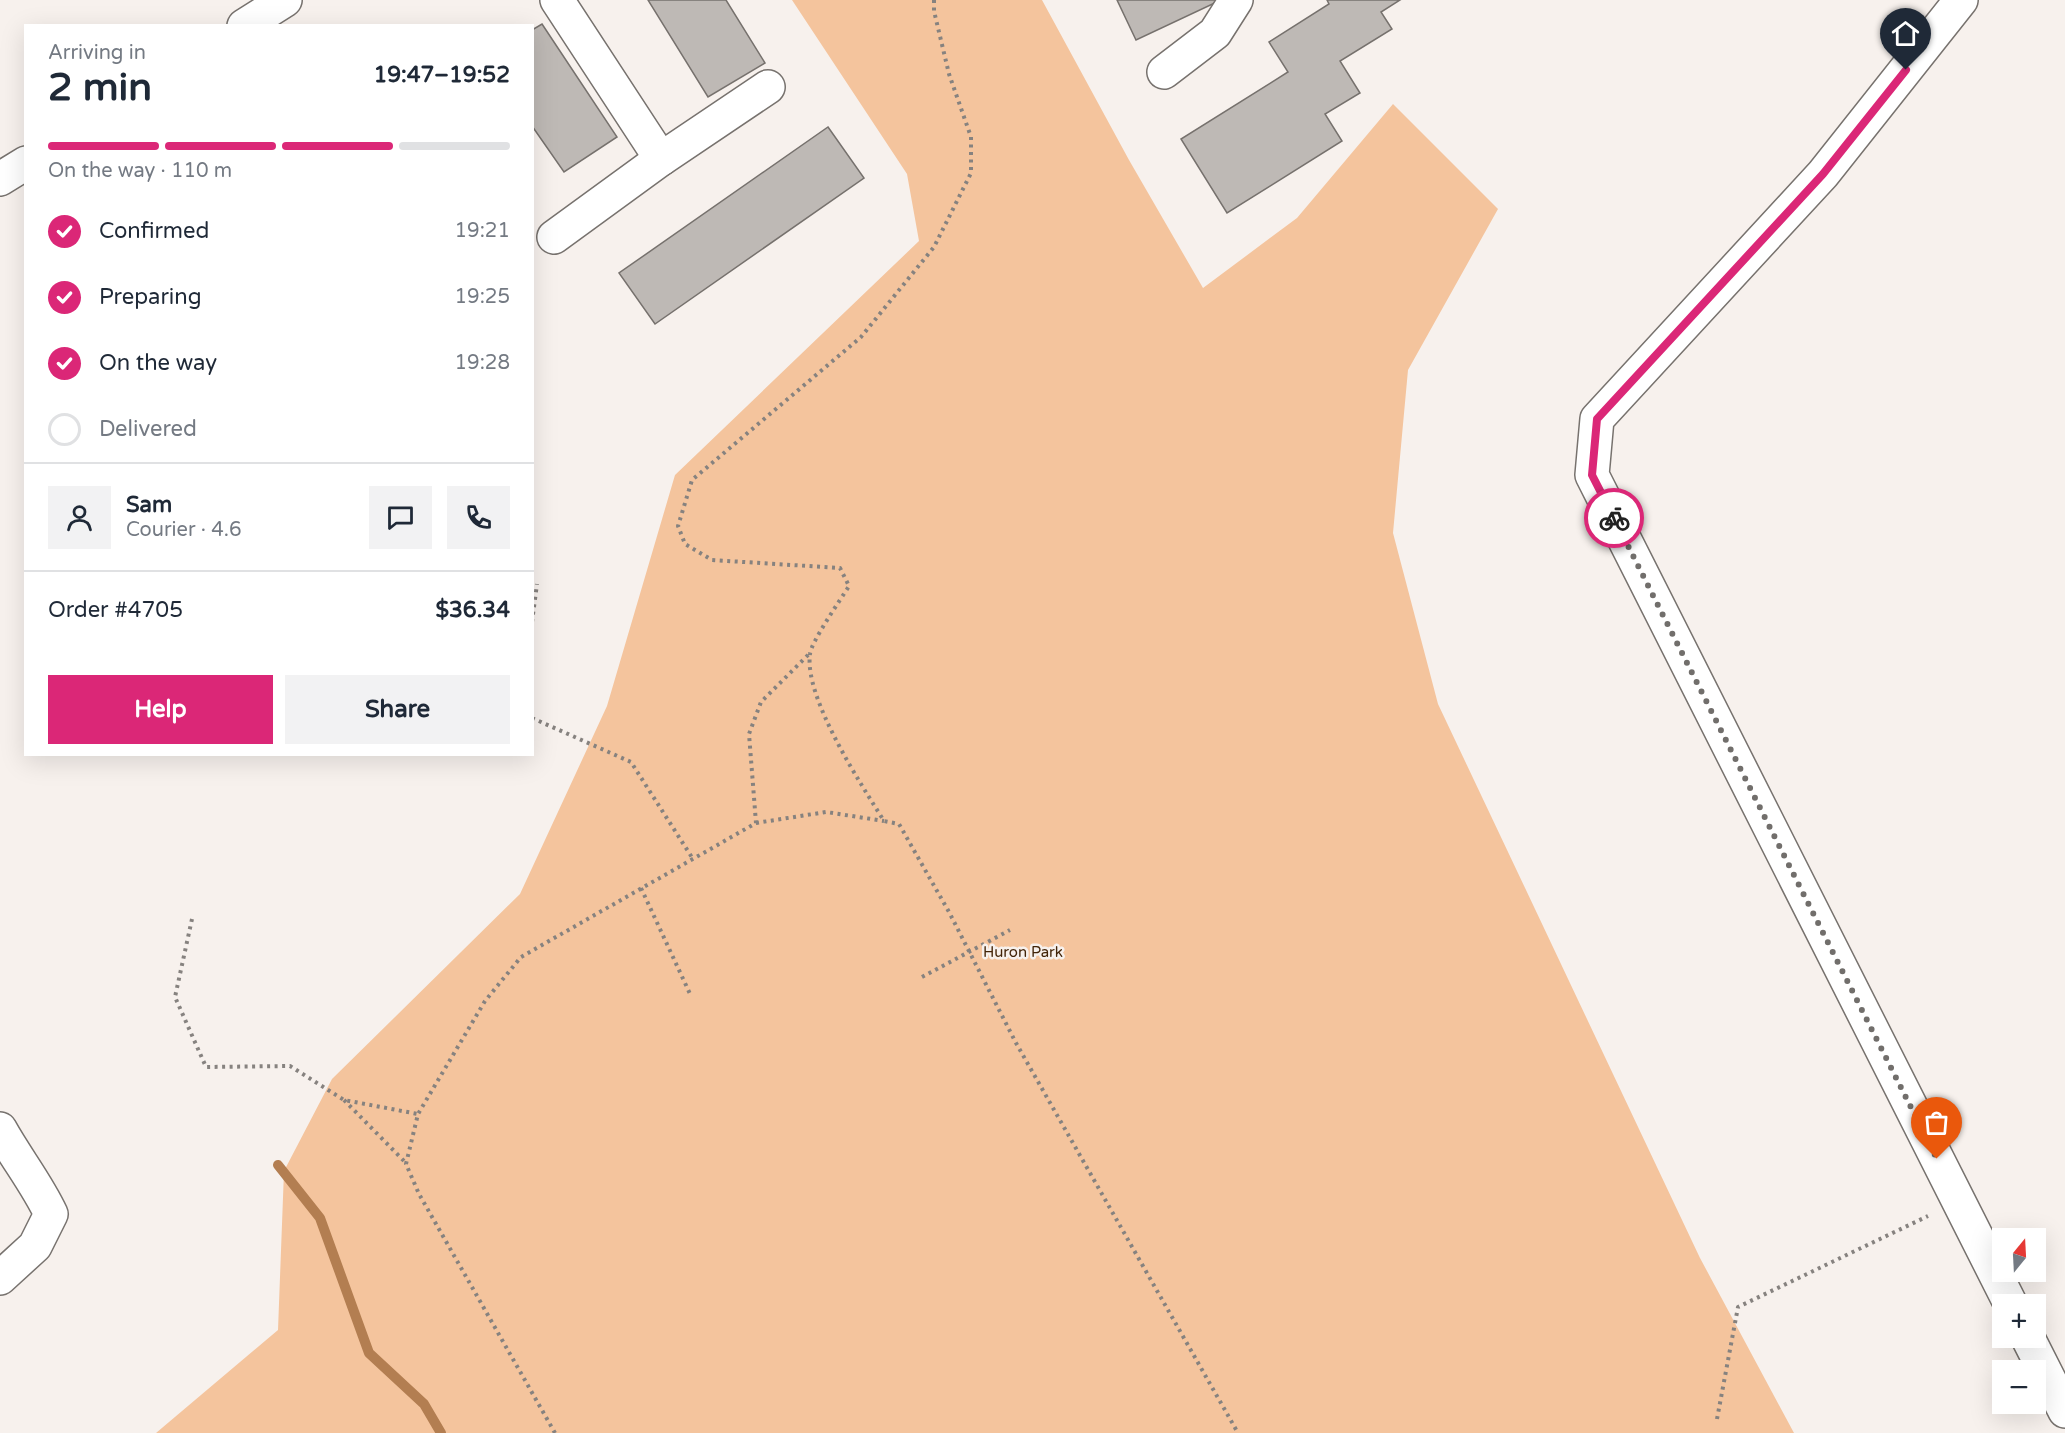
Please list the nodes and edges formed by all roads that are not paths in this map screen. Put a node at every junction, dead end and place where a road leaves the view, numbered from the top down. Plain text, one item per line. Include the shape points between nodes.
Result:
1 (285, 0) edge
2 (557, 0) edge
3 (1236, 0) edge
4 (1961, 0) edge
5 (247, 24) edge
6 (1164, 72) dead end
7 (768, 87) dead end
8 (661, 159) junction
9 (24, 164) edge
10 (0, 179) edge
11 (554, 237) dead end
12 (0, 1129) edge
13 (0, 1278) edge
14 (2005, 1294) edge
15 (2033, 1348) edge
16 (2065, 1411) edge

1 - 5 street
2 - 8 street
3 - 6 street via 1215,33
4 - 14 street via 1823,174 1597,419 1592,475
7 - 8 street
8 - 11 street
9 - 10 street
12 - 13 street via 16,1159 40,1189 51,1214 35,1246
15 - 16 street

